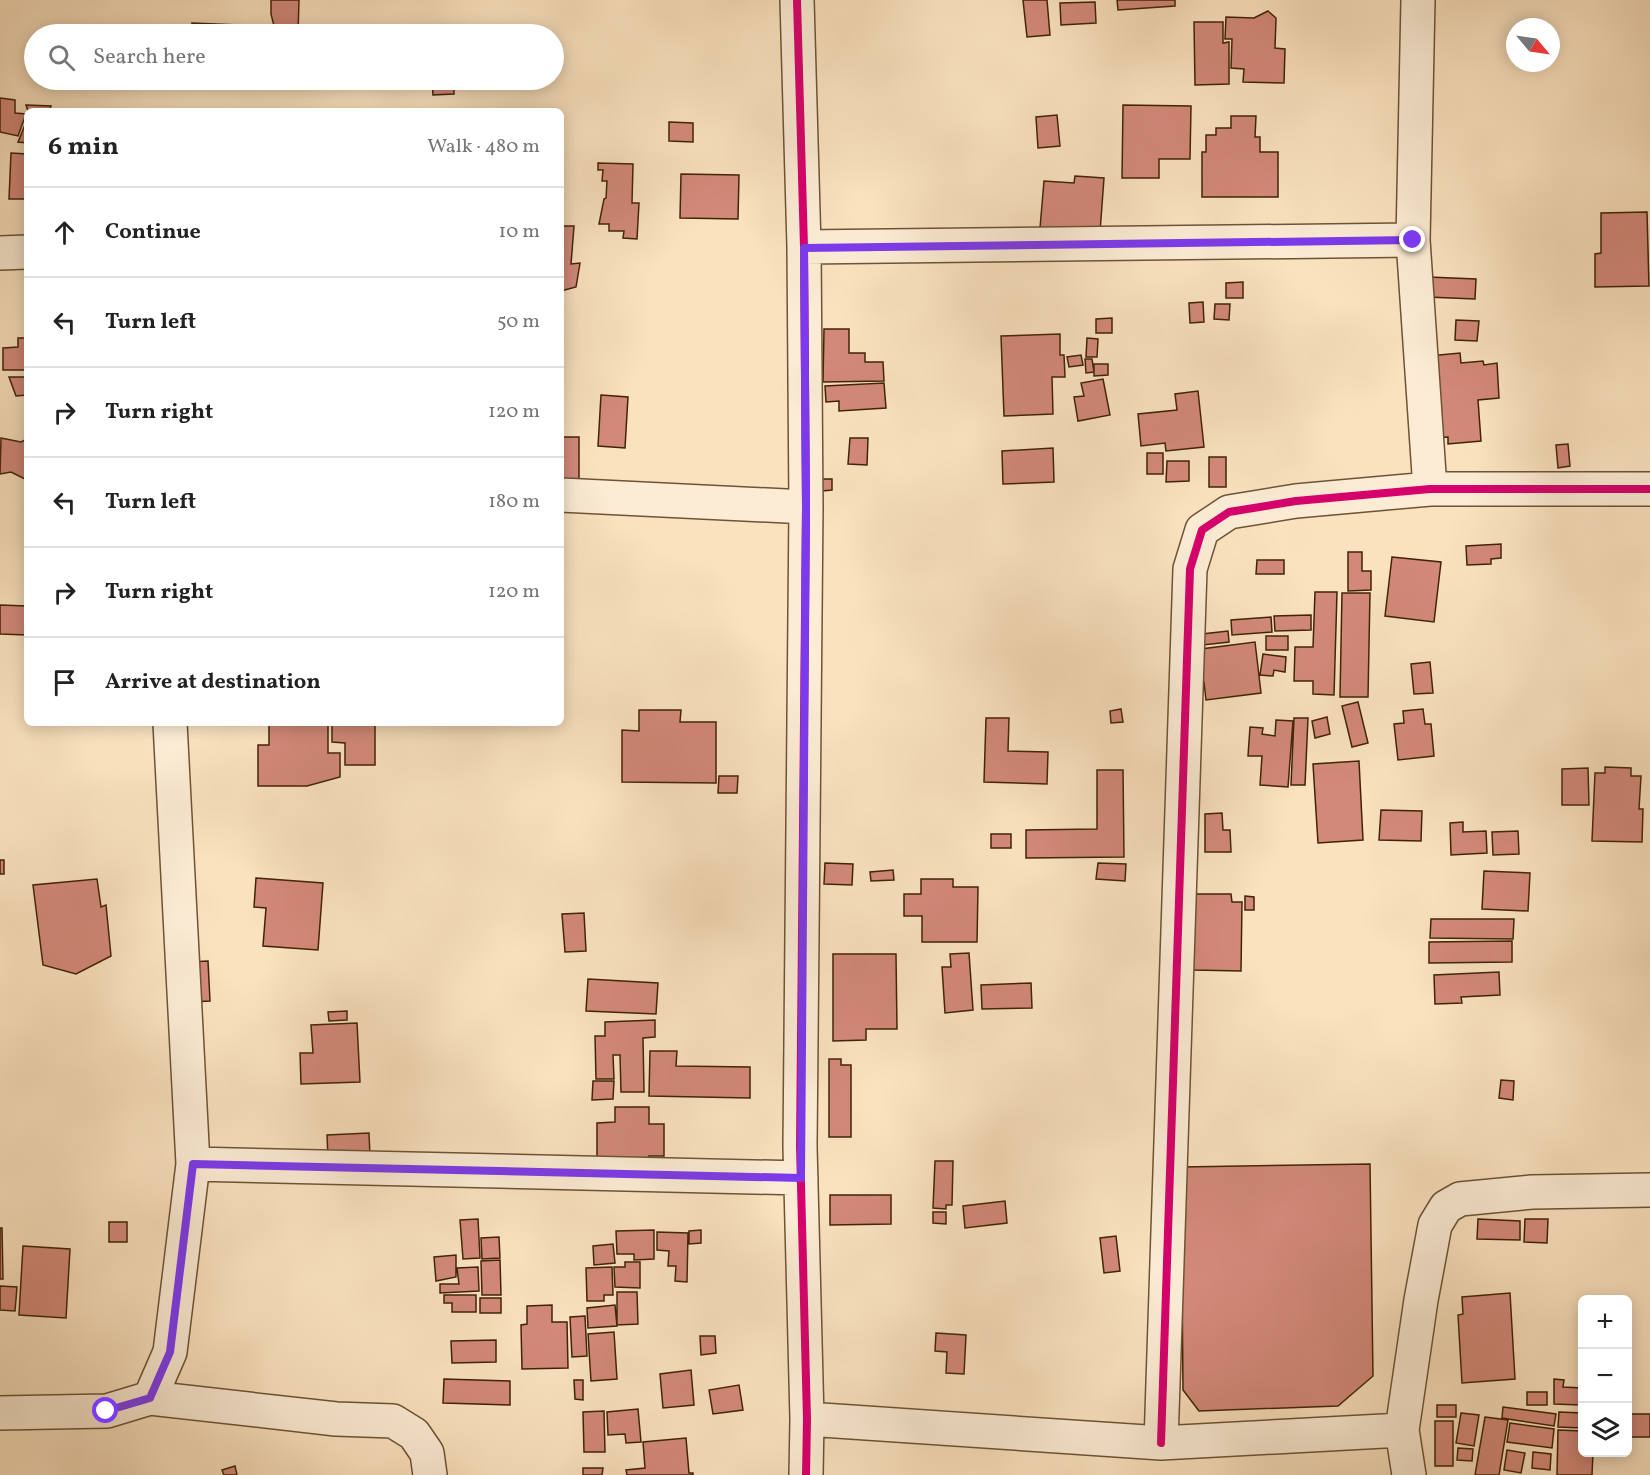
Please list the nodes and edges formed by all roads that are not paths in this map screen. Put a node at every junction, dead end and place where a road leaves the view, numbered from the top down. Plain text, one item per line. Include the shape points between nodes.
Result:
1 (797, 0) edge
2 (1418, 0) edge
3 (1413, 240) junction
4 (804, 248) junction
5 (24, 252) edge
6 (0, 253) edge
7 (1430, 489) junction
8 (1650, 489) edge
9 (564, 495) edge
10 (806, 507) junction
11 (170, 726) edge
12 (193, 1164) junction
13 (801, 1178) junction
14 (1650, 1190) edge
15 (150, 1398) junction
16 (0, 1413) edge
17 (807, 1419) junction
18 (1402, 1430) junction
19 (1161, 1443) junction
20 (430, 1475) edge
21 (806, 1475) edge
22 (1409, 1475) edge

1 - 4 street
2 - 3 street
3 - 4 street
3 - 7 street
4 - 10 street
5 - 6 street
7 - 8 street
7 - 19 street via 1296,501 1229,512 1202,530 1190,569
9 - 10 street
10 - 13 street
11 - 12 street
12 - 13 street
12 - 15 street via 170,1352
13 - 17 street
14 - 18 street via 1532,1192 1460,1199 1446,1207 1435,1226
15 - 16 street via 106,1411
15 - 20 street via 336,1419 393,1421 414,1434 427,1453
17 - 19 street
17 - 21 street
18 - 19 street
18 - 22 street

